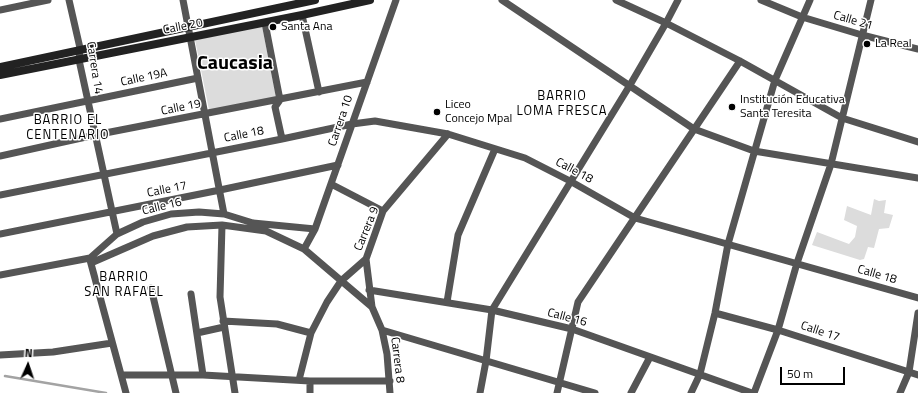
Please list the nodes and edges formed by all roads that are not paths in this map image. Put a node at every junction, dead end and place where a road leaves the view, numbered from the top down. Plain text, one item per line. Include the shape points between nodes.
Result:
1 (48, 0) edge
2 (69, 0) edge
3 (183, 0) edge
4 (315, 0) edge
5 (370, 0) edge
6 (396, 0) edge
7 (502, 0) edge
8 (616, 0) edge
9 (678, 0) edge
10 (761, 0) edge
11 (810, 0) edge
12 (871, 0) edge
13 (29, 2) edge
14 (0, 10) edge
15 (302, 15) junction
16 (802, 17) junction
17 (265, 23) junction
18 (666, 23) junction
19 (188, 27) junction
20 (862, 35) junction
21 (190, 37) junction
22 (80, 50) junction
23 (918, 50) edge
24 (79, 60) junction
25 (740, 61) junction
26 (0, 67) edge
27 (0, 75) edge
28 (198, 78) junction
29 (774, 80) junction
30 (367, 82) junction
31 (630, 86) junction
32 (319, 92) junction
33 (280, 100) junction
34 (88, 101) junction
35 (205, 114) junction
36 (842, 118) junction
37 (0, 119) edge
38 (352, 124) junction
39 (694, 129) junction
40 (448, 134) junction
41 (95, 135) junction
42 (282, 139) junction
43 (918, 142) edge
44 (495, 149) junction
45 (754, 151) junction
46 (212, 152) junction
47 (0, 156) edge
48 (831, 164) junction
49 (338, 165) junction
50 (104, 174) junction
51 (918, 178) edge
52 (570, 181) junction
53 (331, 184) junction
54 (220, 190) junction
55 (0, 195) edge
56 (383, 211) junction
57 (112, 212) junction
58 (224, 214) junction
59 (635, 218) junction
60 (222, 225) junction
61 (315, 229) junction
62 (0, 234) edge
63 (117, 234) junction
64 (728, 244) junction
65 (304, 249) junction
66 (366, 259) junction
67 (90, 261) junction
68 (797, 264) junction
69 (0, 276) edge
70 (341, 281) junction
71 (151, 288) dead end
72 (369, 290) junction
73 (191, 294) dead end
74 (918, 298) edge
75 (447, 302) junction
76 (372, 307) junction
77 (492, 310) junction
78 (715, 313) junction
79 (918, 313) edge
80 (224, 324) junction
81 (572, 329) junction
82 (382, 330) junction
83 (778, 330) junction
84 (197, 333) junction
85 (311, 333) junction
86 (112, 343) junction
87 (0, 355) edge
88 (650, 357) junction
89 (486, 361) junction
90 (909, 372) junction
91 (700, 374) junction
92 (122, 375) junction
93 (203, 375) junction
94 (918, 375) edge
95 (172, 376) junction
96 (232, 377) junction
97 (299, 380) junction
98 (310, 381) junction
99 (390, 381) junction
100 (560, 382) junction
101 (126, 393) edge
102 (176, 393) edge
103 (235, 393) edge
104 (310, 393) edge
105 (390, 393) edge
106 (480, 393) edge
107 (557, 393) edge
108 (595, 393) edge
109 (631, 393) edge
110 (690, 393) edge
111 (753, 393) edge
112 (900, 393) edge

1 - 13 street
2 - 22 street, Carrera 14
3 - 19 street
4 - 19 street, Calle 20
5 - 15 street, Calle 20
6 - 30 street, Carrera 10
7 - 31 street
8 - 18 street
9 - 18 street
10 - 16 street, Calle 21
11 - 16 street
12 - 20 street
13 - 14 street
15 - 17 street, Calle 20
15 - 32 street
16 - 20 street, Calle 21
16 - 29 street
17 - 21 street, Calle 20
17 - 33 street
18 - 25 street
18 - 31 street
19 - 21 street
19 - 22 street, Calle 20
20 - 23 street, Calle 21
20 - 36 street
21 - 24 street, Calle 20
21 - 28 street
22 - 24 street, Carrera 14
22 - 26 street, Calle 20
24 - 27 street, Calle 20
24 - 34 street, Carrera 14
25 - 29 street
25 - 39 street
28 - 34 street, Calle 19A
28 - 35 street
29 - 36 street
29 - 45 street
30 - 32 street, Calle 19
30 - 38 street, Carrera 10
31 - 39 street
31 - 52 street
32 - 33 street, Calle 19
33 - 35 street, Calle 19
33 - 42 street via 274,107
34 - 37 street, Calle 19A
34 - 41 street, Carrera 14
35 - 41 street, Calle 19
35 - 46 street
36 - 43 street
36 - 48 street
38 - 40 street, Calle 18 via 374,121
38 - 42 street, Calle 18
38 - 49 street, Carrera 10
39 - 45 street
39 - 59 street
40 - 44 street, Calle 18
40 - 56 street, Carrera 9
41 - 47 street, Calle 19
41 - 50 street, Carrera 14
42 - 46 street, Calle 18
44 - 52 street, Calle 18 via 525,158
44 - 75 street via 458,235
45 - 48 street
45 - 64 street
46 - 50 street, Calle 18
46 - 54 street
48 - 51 street
48 - 68 street
49 - 53 street, Carrera 10
49 - 54 street, Calle 17
50 - 55 street, Calle 18
50 - 57 street, Carrera 14
52 - 59 street, Calle 18
52 - 77 street
53 - 56 street
53 - 61 street, Carrera 10
54 - 57 street, Calle 17
54 - 58 street
56 - 66 street, Carrera 9
57 - 62 street, Calle 17
57 - 63 street, Carrera 14
58 - 61 street, Calle 16 via 253,223
58 - 63 street, Calle 16 via 171,214 143,222
59 - 64 street, Calle 18
59 - 81 street via 578,302
60 - 65 street via 266,232
60 - 67 street via 187,227 153,236
60 - 80 street via 220,297
61 - 65 street, Carrera 10
63 - 67 street, Calle 16
64 - 68 street, Calle 18
64 - 78 street
65 - 70 street
66 - 70 street, Carrera 9
66 - 72 street
67 - 69 street
67 - 86 street
68 - 74 street, Calle 18
68 - 83 street
70 - 76 street
70 - 85 street, Carrera 9
71 - 95 street
72 - 75 street, Calle 16
72 - 76 street
73 - 84 street
75 - 77 street, Calle 16
76 - 82 street, Carrera 8
77 - 81 street, Calle 16
77 - 89 street
78 - 83 street, Calle 17
78 - 91 street
79 - 90 street
80 - 84 street
80 - 85 street via 277,324
80 - 96 street
81 - 88 street, Calle 16
81 - 100 street
82 - 89 street
82 - 99 street, Carrera 8
83 - 90 street, Calle 17
83 - 111 street
84 - 93 street
85 - 97 street, Carrera 9
86 - 87 street via 53,352
86 - 92 street
88 - 91 street, Calle 16
88 - 109 street
89 - 100 street
89 - 106 street
90 - 94 street, Calle 17
90 - 112 street
91 - 110 street
91 - 111 street, Calle 16
92 - 95 street
92 - 101 street
93 - 95 street
93 - 96 street
95 - 102 street
96 - 97 street
96 - 103 street
97 - 98 street
98 - 99 street
98 - 104 street
99 - 105 street, Carrera 8
100 - 107 street
100 - 108 street

